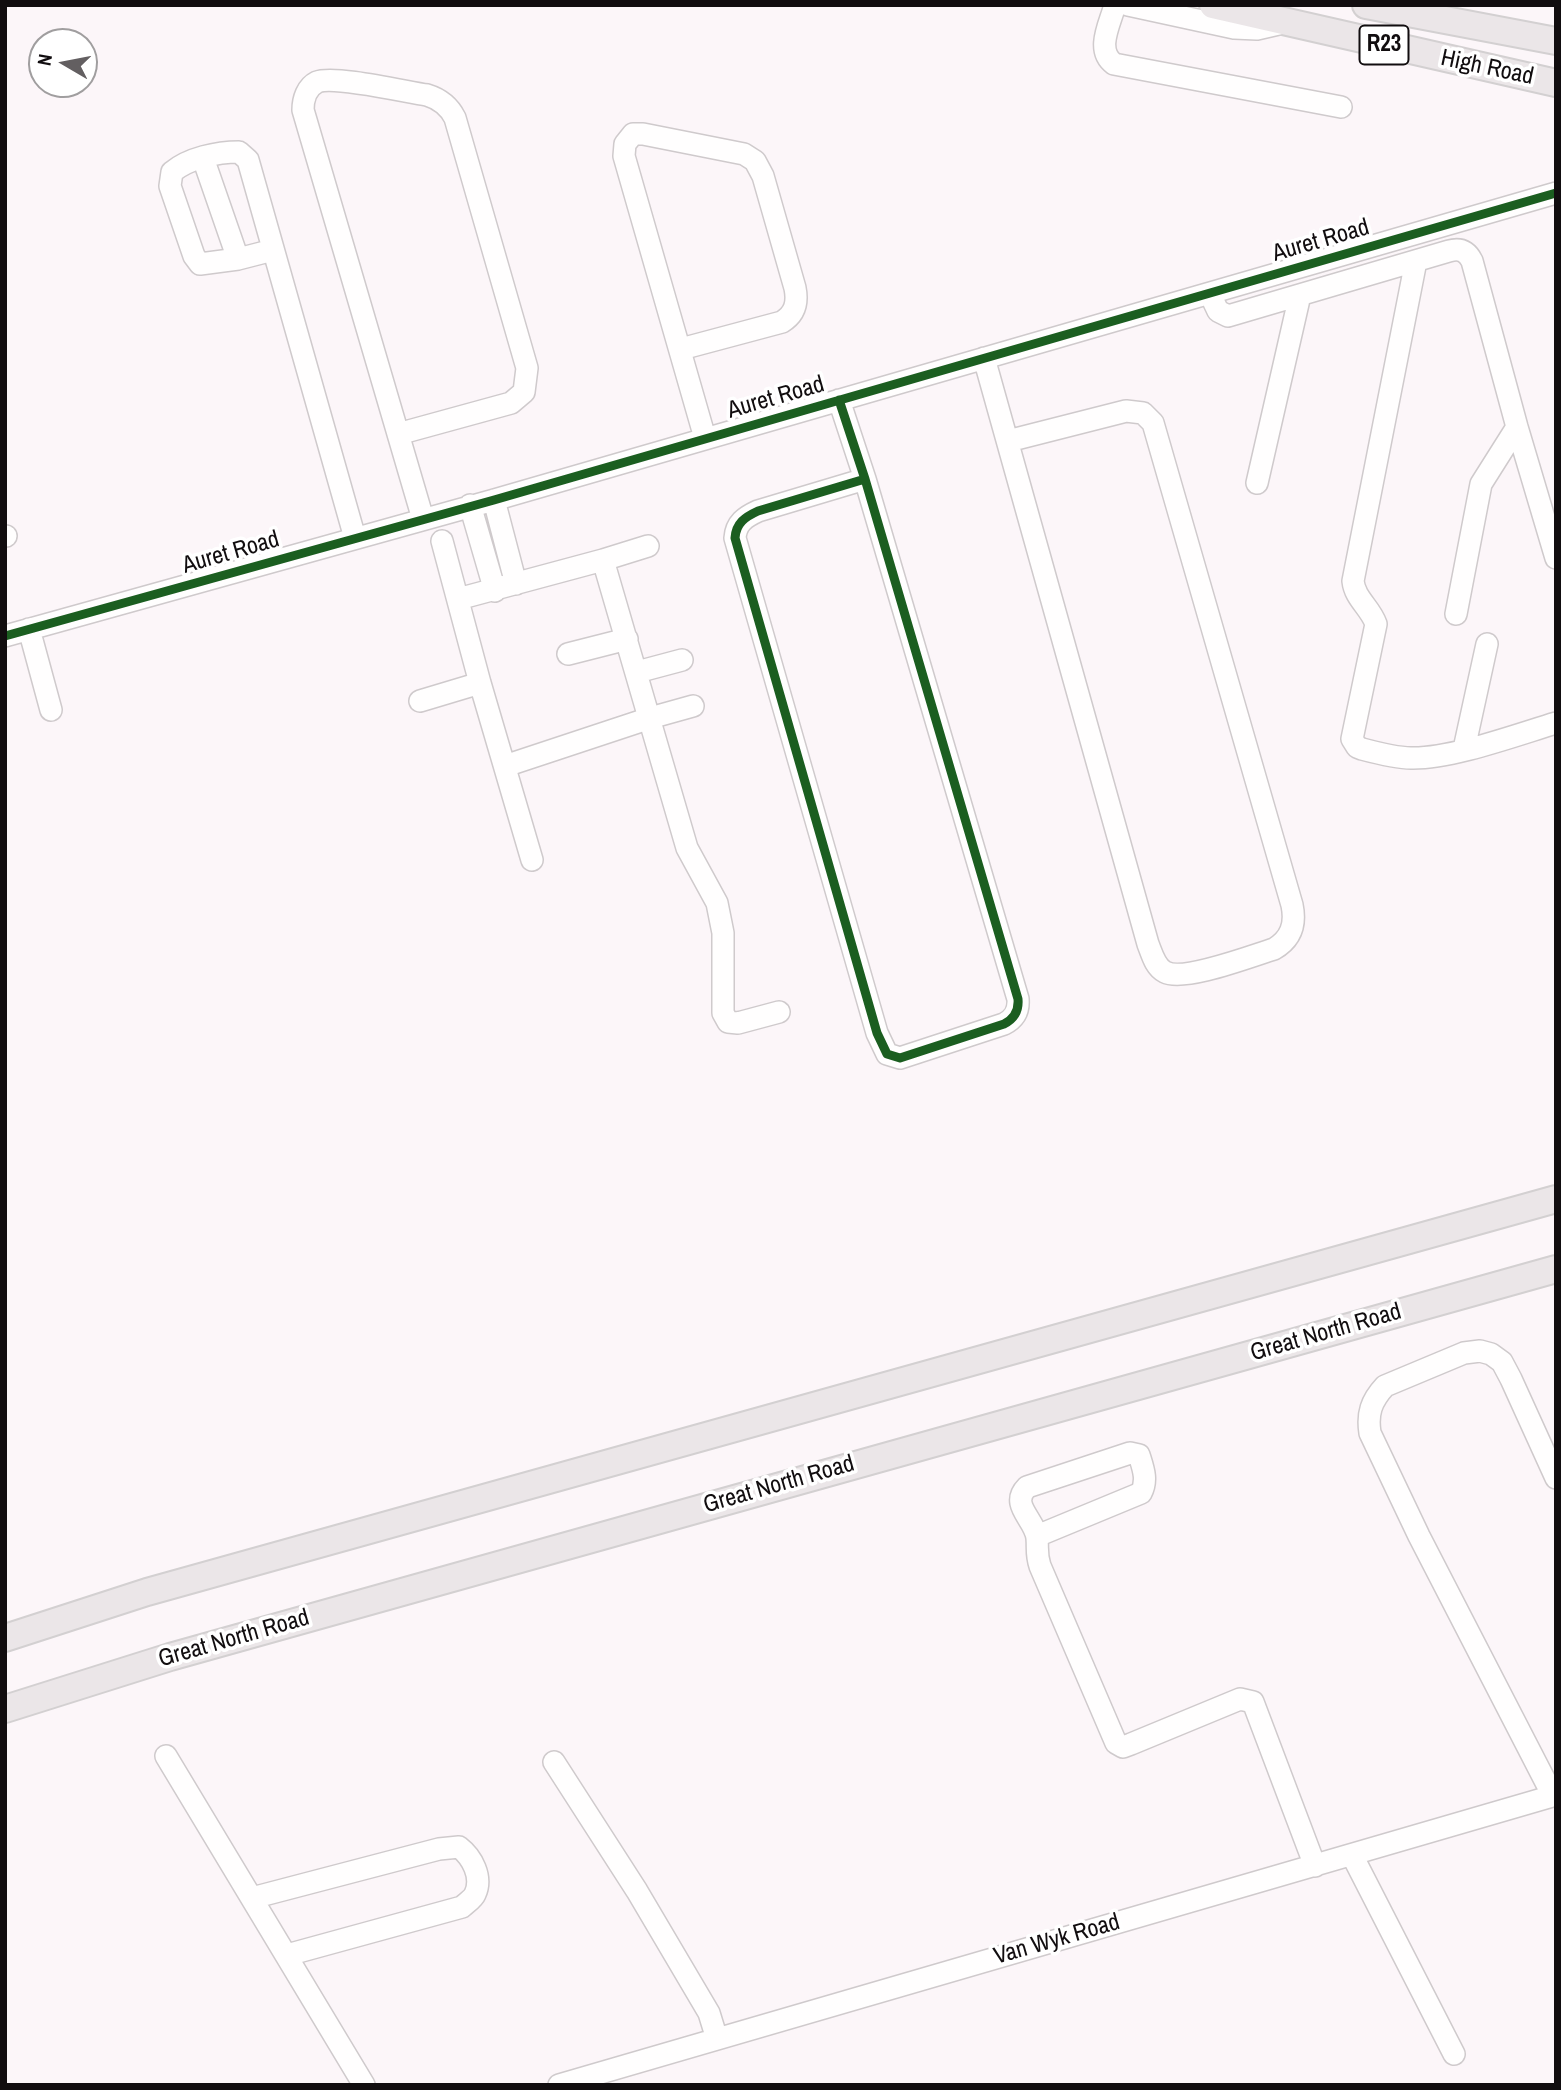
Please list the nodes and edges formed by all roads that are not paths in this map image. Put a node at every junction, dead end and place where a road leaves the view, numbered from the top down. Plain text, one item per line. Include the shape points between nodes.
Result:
1 (1115, 5) edge
2 (1128, 5) edge
3 (1213, 5) edge
4 (1366, 5) edge
5 (1285, 23) junction
6 (1556, 41) edge
7 (1556, 83) edge
8 (1341, 107) dead end
9 (203, 158) junction
10 (1556, 193) edge
11 (273, 250) junction
12 (238, 259) junction
13 (1416, 261) junction
14 (1210, 294) junction
15 (1300, 295) junction
16 (681, 349) junction
17 (984, 358) junction
18 (839, 400) junction
19 (1517, 428) junction
20 (398, 435) junction
21 (705, 438) junction
22 (1008, 441) junction
23 (865, 479) junction
24 (1257, 483) dead end
25 (494, 500) junction
26 (470, 505) junction
27 (423, 519) junction
28 (355, 538) junction
29 (442, 541) dead end
30 (648, 546) dead end
31 (1556, 558) edge
32 (603, 560) junction
33 (516, 584) junction
34 (495, 590) junction
35 (458, 599) junction
36 (1456, 614) dead end
37 (29, 629) junction
38 (5, 636) edge
39 (627, 639) junction
40 (1487, 644) dead end
41 (568, 654) dead end
42 (682, 660) dead end
43 (637, 672) junction
44 (480, 683) junction
45 (420, 701) dead end
46 (692, 706) dead end
47 (51, 710) dead end
48 (650, 718) junction
49 (1556, 723) edge
50 (1464, 749) junction
51 (505, 765) junction
52 (532, 860) dead end
53 (779, 1012) dead end
54 (1556, 1199) edge
55 (1556, 1269) edge
56 (1556, 1478) edge
57 (1037, 1536) junction
58 (5, 1638) edge
59 (5, 1709) edge
60 (166, 1756) dead end
61 (554, 1762) dead end
62 (1555, 1796) edge
63 (1352, 1854) junction
64 (1315, 1866) junction
65 (252, 1898) junction
66 (287, 1955) junction
67 (717, 2039) junction
68 (1454, 2054) dead end
69 (364, 2085) edge
70 (559, 2085) edge

1 - 8 street via 1103,46 1114,64
2 - 5 street via 1234,28
3 - 5 main road, High Road / R23
4 - 6 main road, High Road / R23
5 - 7 main road, High Road / R23
9 - 11 street via 239,152 248,160
9 - 12 street
9 - 12 street via 172,172 170,186 194,256 200,264
10 - 14 street, Auret Road
11 - 12 street
11 - 28 street
13 - 15 street
13 - 19 street via 1457,250 1470,257
13 - 50 street via 1353,581 1357,596 1376,624 1352,739 1362,749 1408,758
14 - 15 street via 1218,312 1228,316
14 - 17 street, Auret Road
15 - 24 street
16 - 16 street via 624,156 625,144 633,134 735,152 755,161 795,288 796,306 782,322
16 - 21 street
17 - 18 street, Auret Road
17 - 22 street
18 - 21 street, Auret Road
18 - 23 street
19 - 31 street
19 - 36 street via 1481,484
20 - 20 street via 303,110 306,93 321,81 427,95 450,109 527,368 524,392 511,403
20 - 27 street
21 - 25 street, Auret Road
22 - 22 street via 1156,964 1165,972 1187,975 1274,949 1290,933 1292,905 1153,423 1143,413 1126,411
23 - 23 street via 1018,1004 1014,1017 1004,1024 900,1058 887,1054 877,1033 734,538 738,524 748,515
25 - 26 street, Auret Road
25 - 33 street
26 - 27 street, Auret Road
26 - 34 street
27 - 28 street, Auret Road
28 - 37 street, Auret Road
29 - 35 street
30 - 32 street
32 - 33 street
32 - 39 street
33 - 34 street
34 - 35 street
35 - 44 street
37 - 38 street, Auret Road
37 - 47 street
39 - 41 street
39 - 43 street
40 - 50 street
42 - 43 street
43 - 48 street
44 - 45 street
44 - 51 street
46 - 48 street
48 - 51 street
48 - 53 street via 687,848 720,918 723,1013 728,1022 738,1023
49 - 50 street
51 - 52 street
54 - 58 main road via 160,1588
55 - 59 main road, Great North Road via 196,1649
56 - 62 street via 1511,1379 1502,1362 1491,1354 1464,1353 1385,1386 1371,1406 1370,1433
57 - 57 street via 1141,1493 1144,1475 1139,1455 1130,1453 1027,1487 1020,1502
57 - 64 street via 1040,1566 1116,1743 1123,1747 1240,1699 1253,1702
60 - 65 street
61 - 67 street via 709,2013
62 - 63 street, Van Wyk Road
63 - 64 street, Van Wyk Road
63 - 68 street
64 - 67 street, Van Wyk Road
65 - 66 street
65 - 66 street via 439,1849 459,1847 469,1855 478,1879 475,1896 462,1907
66 - 69 street
67 - 70 street, Van Wyk Road

